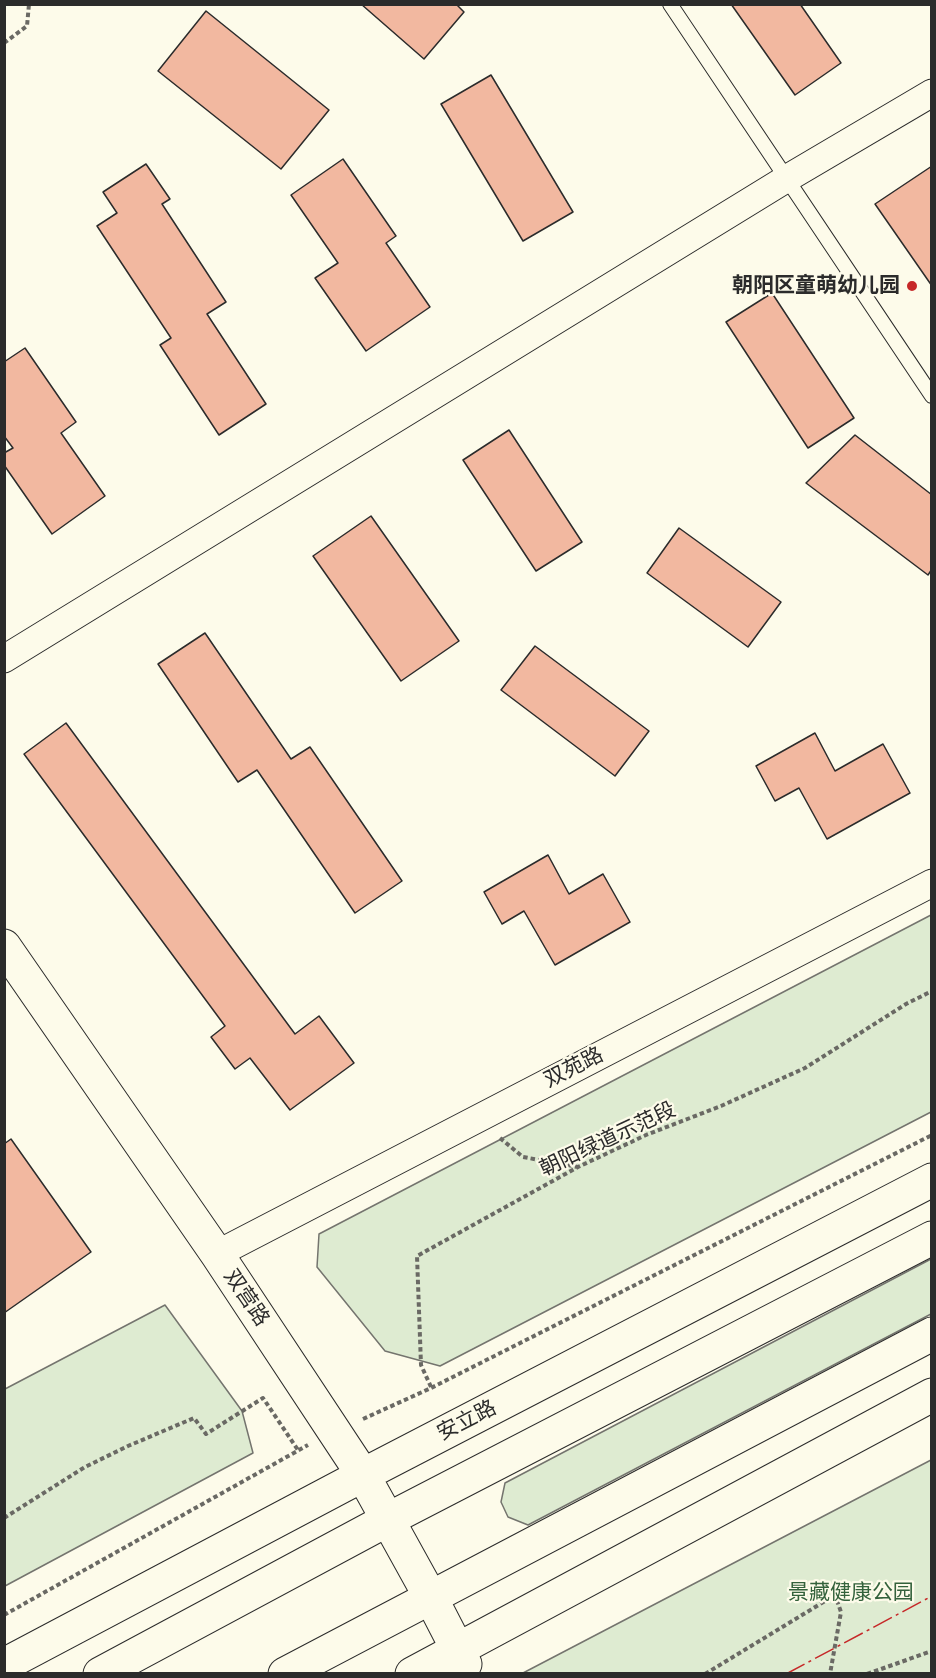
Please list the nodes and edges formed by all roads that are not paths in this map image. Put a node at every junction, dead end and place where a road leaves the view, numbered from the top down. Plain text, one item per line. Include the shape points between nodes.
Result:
1 (670, 4) edge
2 (932, 93) edge
3 (786, 179) junction
4 (932, 396) edge
5 (4, 659) edge
6 (932, 883) edge
7 (4, 946) edge
8 (932, 1180) edge
9 (932, 1238) edge
10 (217, 1254) junction
11 (932, 1334) edge
12 (932, 1395) edge
13 (363, 1475) junction
14 (387, 1520) junction
15 (431, 1598) junction
16 (461, 1656) junction
17 (4, 1665) edge
18 (100, 1674) edge
19 (285, 1674) edge
20 (412, 1674) edge

1 - 3 lane
2 - 3 street
3 - 4 lane
3 - 5 street
6 - 10 street, 双苑路
7 - 10 street, 双营路
8 - 13 street, 安立路
9 - 14 street
10 - 13 street, 双营路
11 - 15 street
12 - 16 street
13 - 14 street, 双营路
13 - 17 street, 安立路
14 - 15 street, 双营路
14 - 18 street
15 - 16 street, 双营路
15 - 19 street
16 - 20 street

